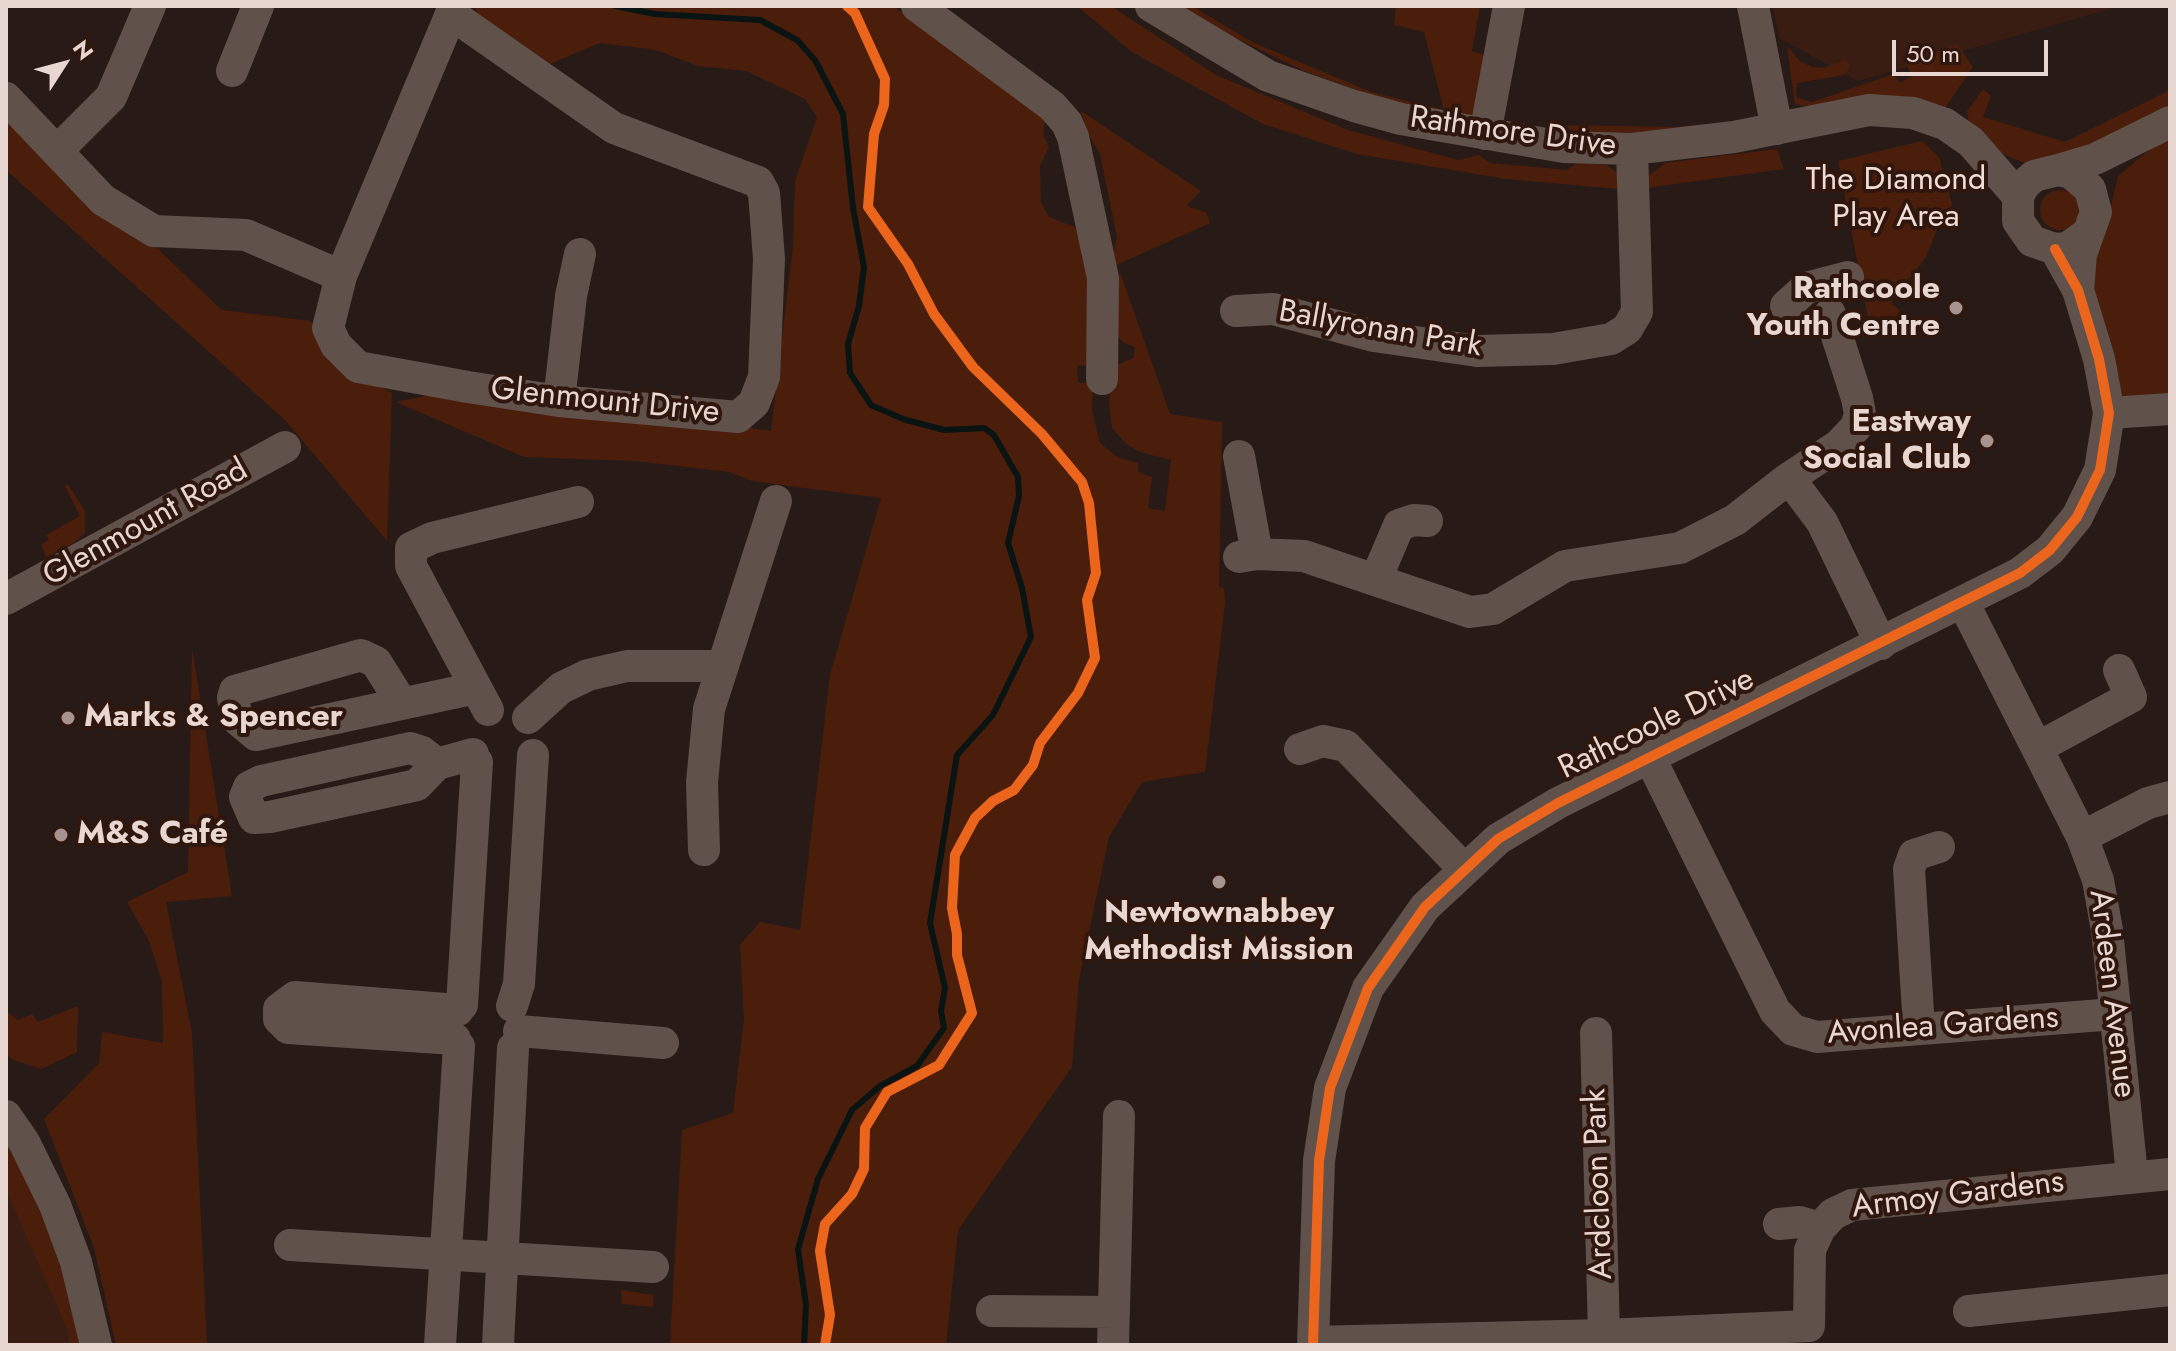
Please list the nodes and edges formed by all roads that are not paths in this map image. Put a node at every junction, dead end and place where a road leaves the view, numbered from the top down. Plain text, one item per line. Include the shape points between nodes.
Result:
1 (150, 6) edge
2 (258, 6) edge
3 (917, 6) edge
4 (1151, 6) edge
5 (1509, 6) edge
6 (1753, 6) edge
7 (441, 10) edge
8 (232, 71) dead end
9 (6, 98) edge
10 (2159, 127) edge
11 (1777, 129) junction
12 (1485, 134) junction
13 (1632, 149) junction
14 (57, 151) junction
15 (1982, 153) junction
16 (2052, 170) junction
17 (2018, 196) junction
18 (2095, 200) junction
19 (2087, 234) junction
20 (2055, 249) junction
21 (580, 254) dead end
22 (341, 276) junction
23 (1848, 277) dead end
24 (2078, 290) junction
25 (1786, 306) dead end
26 (1236, 311) dead end
27 (1830, 314) dead end
28 (1102, 379) dead end
29 (559, 401) junction
30 (2170, 409) edge
31 (2109, 413) junction
32 (285, 447) dead end
33 (1239, 456) dead end
34 (1789, 478) junction
35 (776, 501) dead end
36 (578, 502) dead end
37 (1427, 521) dead end
38 (1376, 579) junction
39 (6, 599) edge
40 (1964, 604) junction
41 (1881, 644) junction
42 (723, 666) junction
43 (2119, 670) dead end
44 (482, 699) junction
45 (401, 702) dead end
46 (528, 718) junction
47 (2037, 748) junction
48 (1300, 749) dead end
49 (533, 755) junction
50 (475, 758) junction
51 (1650, 758) junction
52 (437, 764) junction
53 (2170, 797) edge
54 (2082, 837) junction
55 (1939, 847) dead end
56 (704, 850) dead end
57 (1463, 868) junction
58 (2115, 1014) junction
59 (459, 1025) junction
60 (1919, 1028) junction
61 (515, 1029) junction
62 (1596, 1033) dead end
63 (663, 1043) dead end
64 (6, 1116) edge
65 (1119, 1116) dead end
66 (2170, 1174) edge
67 (2132, 1175) junction
68 (1779, 1224) dead end
69 (1820, 1228) junction
70 (290, 1245) dead end
71 (445, 1255) junction
72 (502, 1260) junction
73 (653, 1267) dead end
74 (2170, 1290) edge
75 (992, 1311) dead end
76 (1969, 1311) dead end
77 (1114, 1312) junction
78 (1604, 1335) junction
79 (1810, 1335) edge
80 (1313, 1343) edge
81 (96, 1345) edge
82 (440, 1345) edge
83 (498, 1345) edge
84 (1113, 1345) edge

1 - 14 street via 111,97
2 - 8 street
3 - 28 street via 1052,106 1067,123 1103,278
4 - 12 street, Rathmore Drive via 1268,76 1354,106
5 - 12 street
6 - 11 street
7 - 22 street, Glenmount Drive
7 - 29 street, Glenmount Drive via 614,128 746,175 764,193 769,259 764,377 754,403 738,417
9 - 14 street
10 - 16 street via 2095,159
10 - 18 street via 2119,163
11 - 13 street, Rathmore Drive
11 - 15 street, Rathmore Drive via 1869,110 1913,113 1945,124
12 - 13 street, Rathmore Drive via 1564,147
13 - 26 street, Ballyronan Park via 1637,312 1627,329 1611,339 1553,349 1477,351 1374,336 1273,309
14 - 22 street via 103,200 154,231 246,235
15 - 16 street, Rathmore Drive via 2017,166
15 - 17 street, Rathmore Drive
16 - 17 street via 2034,176
16 - 18 street via 2082,179
17 - 20 street via 2023,232
18 - 19 street
19 - 20 street via 2078,243
19 - 24 street, Rathcoole Drive
20 - 24 street, Rathcoole Drive
21 - 29 street
22 - 29 street, Glenmount Drive via 328,328 336,345 358,367
23 - 25 street via 1806,288
24 - 31 street, Rathcoole Drive
27 - 34 street via 1860,414 1839,445
30 - 31 street
31 - 40 street, Rathcoole Drive via 2100,470 2077,517 2050,550
32 - 39 street, Glenmount Road
33 - 38 street via 1248,555 1304,556
34 - 38 street via 1735,520 1691,543 1650,555 1565,566 1493,609 1470,612
34 - 41 street via 1822,522
35 - 42 street
36 - 44 street via 432,538 411,548 411,566
37 - 38 street via 1399,525
40 - 41 street, Rathcoole Drive
40 - 47 street, Ardeen Avenue
41 - 51 street, Rathcoole Drive
42 - 46 street via 627,666 588,675 561,688
42 - 56 street via 709,709 702,782
43 - 47 street via 2131,697
44 - 45 street
44 - 46 street
44 - 50 street via 471,729
46 - 49 street via 536,736
47 - 54 street, Ardeen Avenue
48 - 57 street via 1323,741 1346,746
49 - 50 street via 522,768 507,774 490,772
49 - 61 street
50 - 52 street
50 - 59 street
51 - 57 street, Rathcoole Drive via 1558,803 1498,839
51 - 60 street, Avonlea Gardens via 1775,1011 1793,1030 1817,1037
52 - 52 street via 417,785 270,817 254,818 245,797 249,787 261,781 410,748
53 - 54 street
54 - 58 street, Ardeen Avenue via 2098,880
55 - 60 street via 1914,855 1909,869
57 - 80 street, Rathcoole Drive via 1410,923 1377,971 1330,1088 1319,1161
58 - 60 street, Avonlea Gardens
58 - 67 street, Ardeen Avenue
59 - 61 street via 483,994 500,997
59 - 61 street via 467,1054 488,1061
59 - 71 street
61 - 63 street
61 - 72 street
62 - 78 street, Ardcloon Park
64 - 81 street via 55,1205 76,1262
65 - 77 street
66 - 67 street, Armoy Gardens
67 - 69 street, Armoy Gardens via 1852,1205
68 - 69 street via 1800,1222
69 - 79 street, Armoy Gardens via 1810,1250
70 - 71 street
71 - 72 street
71 - 82 street
72 - 73 street
72 - 83 street
74 - 76 street
75 - 77 street
77 - 84 street
78 - 79 street, Armoy Gardens
78 - 80 street, Armoy Gardens

